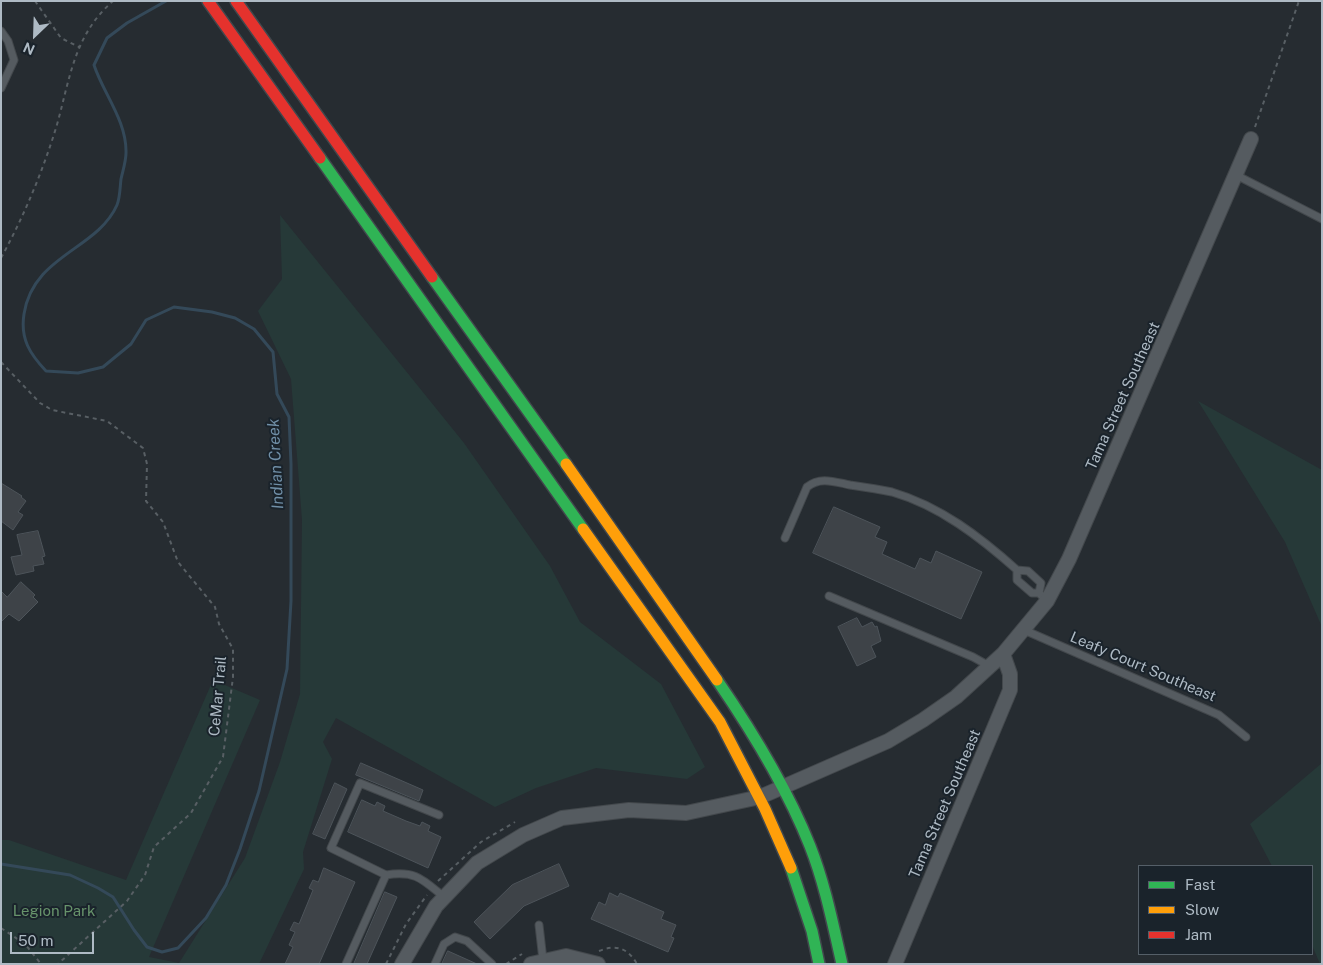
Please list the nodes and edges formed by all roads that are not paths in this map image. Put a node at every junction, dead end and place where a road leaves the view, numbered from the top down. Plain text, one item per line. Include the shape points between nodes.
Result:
1 (208, 1) edge
2 (236, 1) edge
3 (1, 31) edge
4 (1, 88) edge
5 (1251, 139) road end
6 (1236, 175) junction
7 (1322, 218) edge
8 (785, 538) dead end
9 (1017, 570) junction
10 (829, 596) dead end
11 (1043, 597) junction
12 (1024, 630) junction
13 (1003, 654) junction
14 (991, 667) junction
15 (1246, 737) dead end
16 (782, 788) junction
17 (760, 797) junction
18 (439, 815) dead end
19 (386, 875) junction
20 (444, 897) junction
21 (538, 925) dead end
22 (537, 962) edge
23 (346, 964) edge
24 (402, 964) edge
25 (435, 964) edge
26 (492, 964) edge
27 (598, 964) edge
28 (819, 964) edge
29 (842, 964) edge
30 (895, 964) edge

1 - 17 highway via 720,722
2 - 16 highway via 649,581 738,712
3 - 4 lane via 14,60
5 - 6 street, Tama Street Southeast
6 - 7 lane
6 - 11 street, Tama Street Southeast via 1069,559
8 - 9 lane via 807,488 814,481 826,481 891,492 921,504 959,523
9 - 11 lane via 1017,580 1032,593
9 - 11 lane via 1028,571 1041,583
10 - 14 lane
11 - 12 street, Tama Street Southeast
12 - 13 street, Tama Street Southeast
12 - 15 lane, Leafy Court Southeast via 1220,715
13 - 14 street, Tama Street Southeast
13 - 30 street, Tama Street Southeast via 1010,674 1010,690
14 - 16 street, Tama Street Southeast via 940,709 888,741
16 - 17 street, Tama Street Southeast
16 - 29 highway via 810,846
17 - 20 street, Tama Street Southeast via 686,813 629,810 562,818 523,835 477,863
17 - 28 highway via 786,850
18 - 19 lane via 360,782 331,848
19 - 20 lane via 402,872 418,876
19 - 23 lane
20 - 24 street, Tama Street Southeast
21 - 22 lane
22 - 27 street via 566,956
25 - 26 lane via 444,944 455,937 467,941

